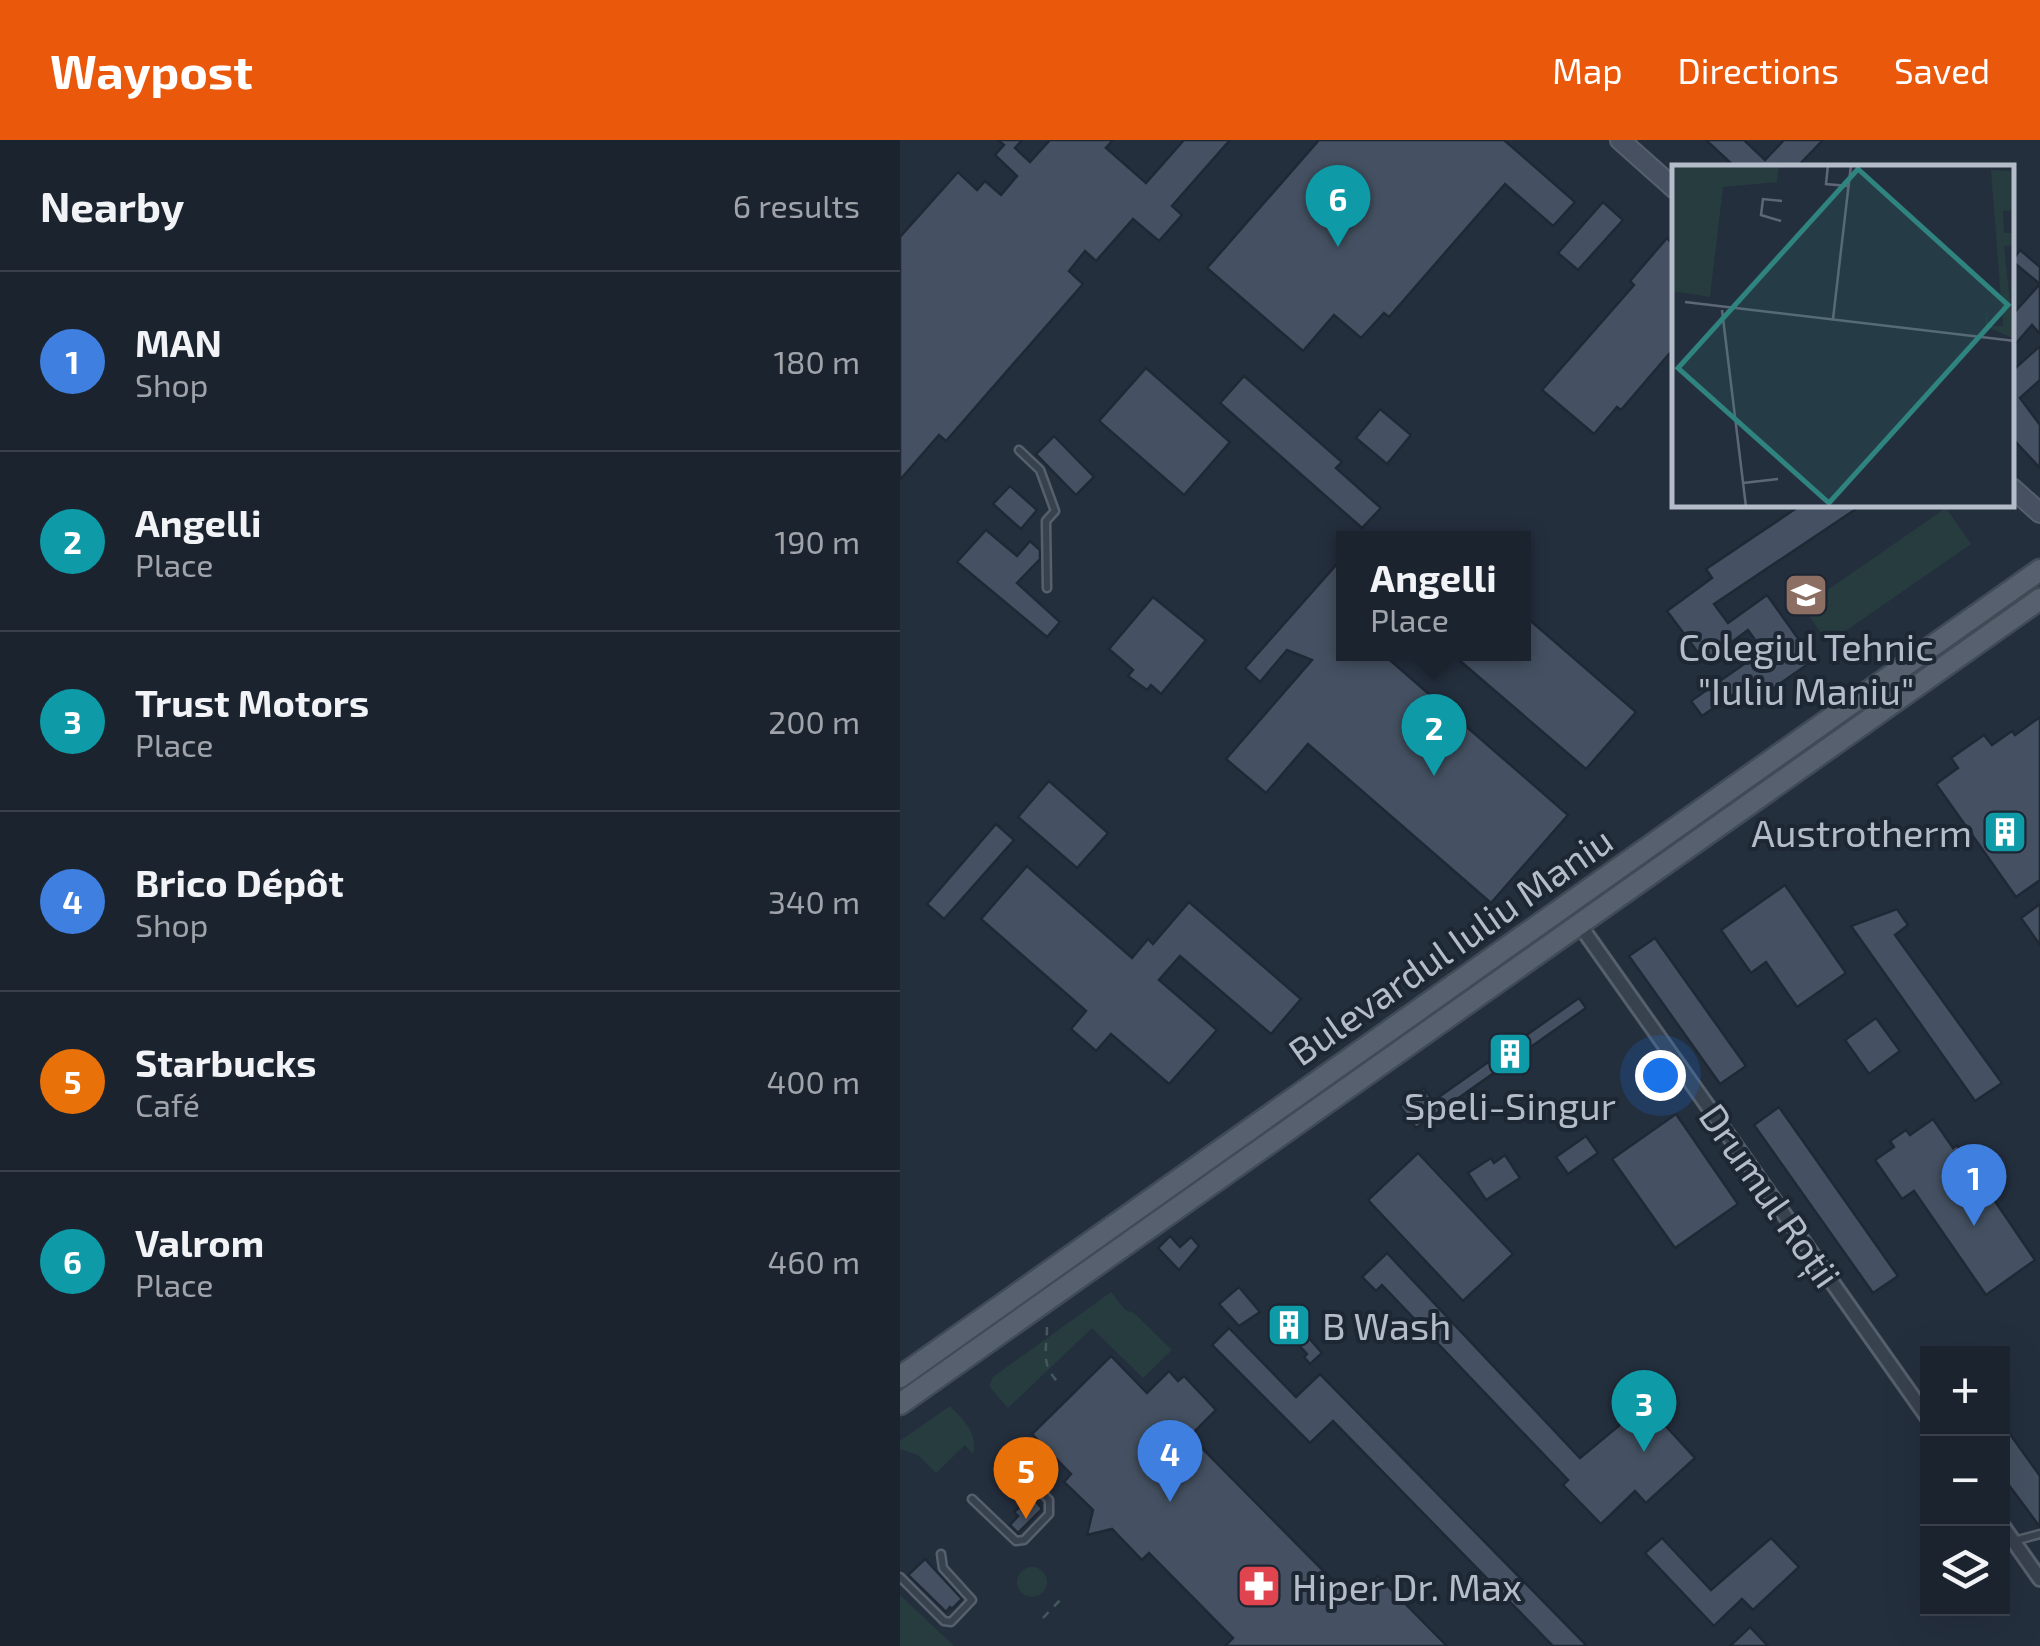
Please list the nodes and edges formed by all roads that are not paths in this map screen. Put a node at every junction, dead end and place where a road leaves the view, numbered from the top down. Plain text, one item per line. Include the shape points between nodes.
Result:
1 (1620, 140) edge
2 (1672, 185) edge
3 (1019, 450) dead end
4 (2015, 491) edge
5 (2040, 512) edge
6 (2040, 570) edge
7 (1047, 588) dead end
8 (2040, 600) edge
9 (1937, 643) junction
10 (1873, 717) junction
11 (1580, 924) junction
12 (1219, 1152) junction
13 (1200, 1191) junction
14 (917, 1365) edge
15 (940, 1376) junction
16 (900, 1404) edge
17 (1920, 1407) edge
18 (1010, 1461) dead end
19 (972, 1499) dead end
20 (2003, 1526) edge
21 (2040, 1534) edge
22 (2014, 1541) junction
23 (941, 1554) dead end
24 (900, 1577) edge
25 (2040, 1579) edge

1 - 2 street
3 - 7 lane via 1040,470 1055,511 1046,520
4 - 5 street
6 - 9 main road, Bulevardul Iuliu Maniu
8 - 10 main road, Bulevardul Iuliu Maniu
9 - 10 main road via 1940,656
9 - 12 main road, Bulevardul Iuliu Maniu
10 - 11 main road, Bulevardul Iuliu Maniu
11 - 13 main road, Bulevardul Iuliu Maniu
11 - 17 street, Drumul Roții
12 - 13 main road
12 - 14 main road, Bulevardul Iuliu Maniu
13 - 15 main road, Bulevardul Iuliu Maniu
14 - 15 main road
15 - 16 main road, Bulevardul Iuliu Maniu
18 - 19 lane via 1050,1504 1024,1540 1013,1540
20 - 22 street
21 - 22 lane
22 - 25 street
23 - 24 lane via 942,1568 972,1600 951,1622

